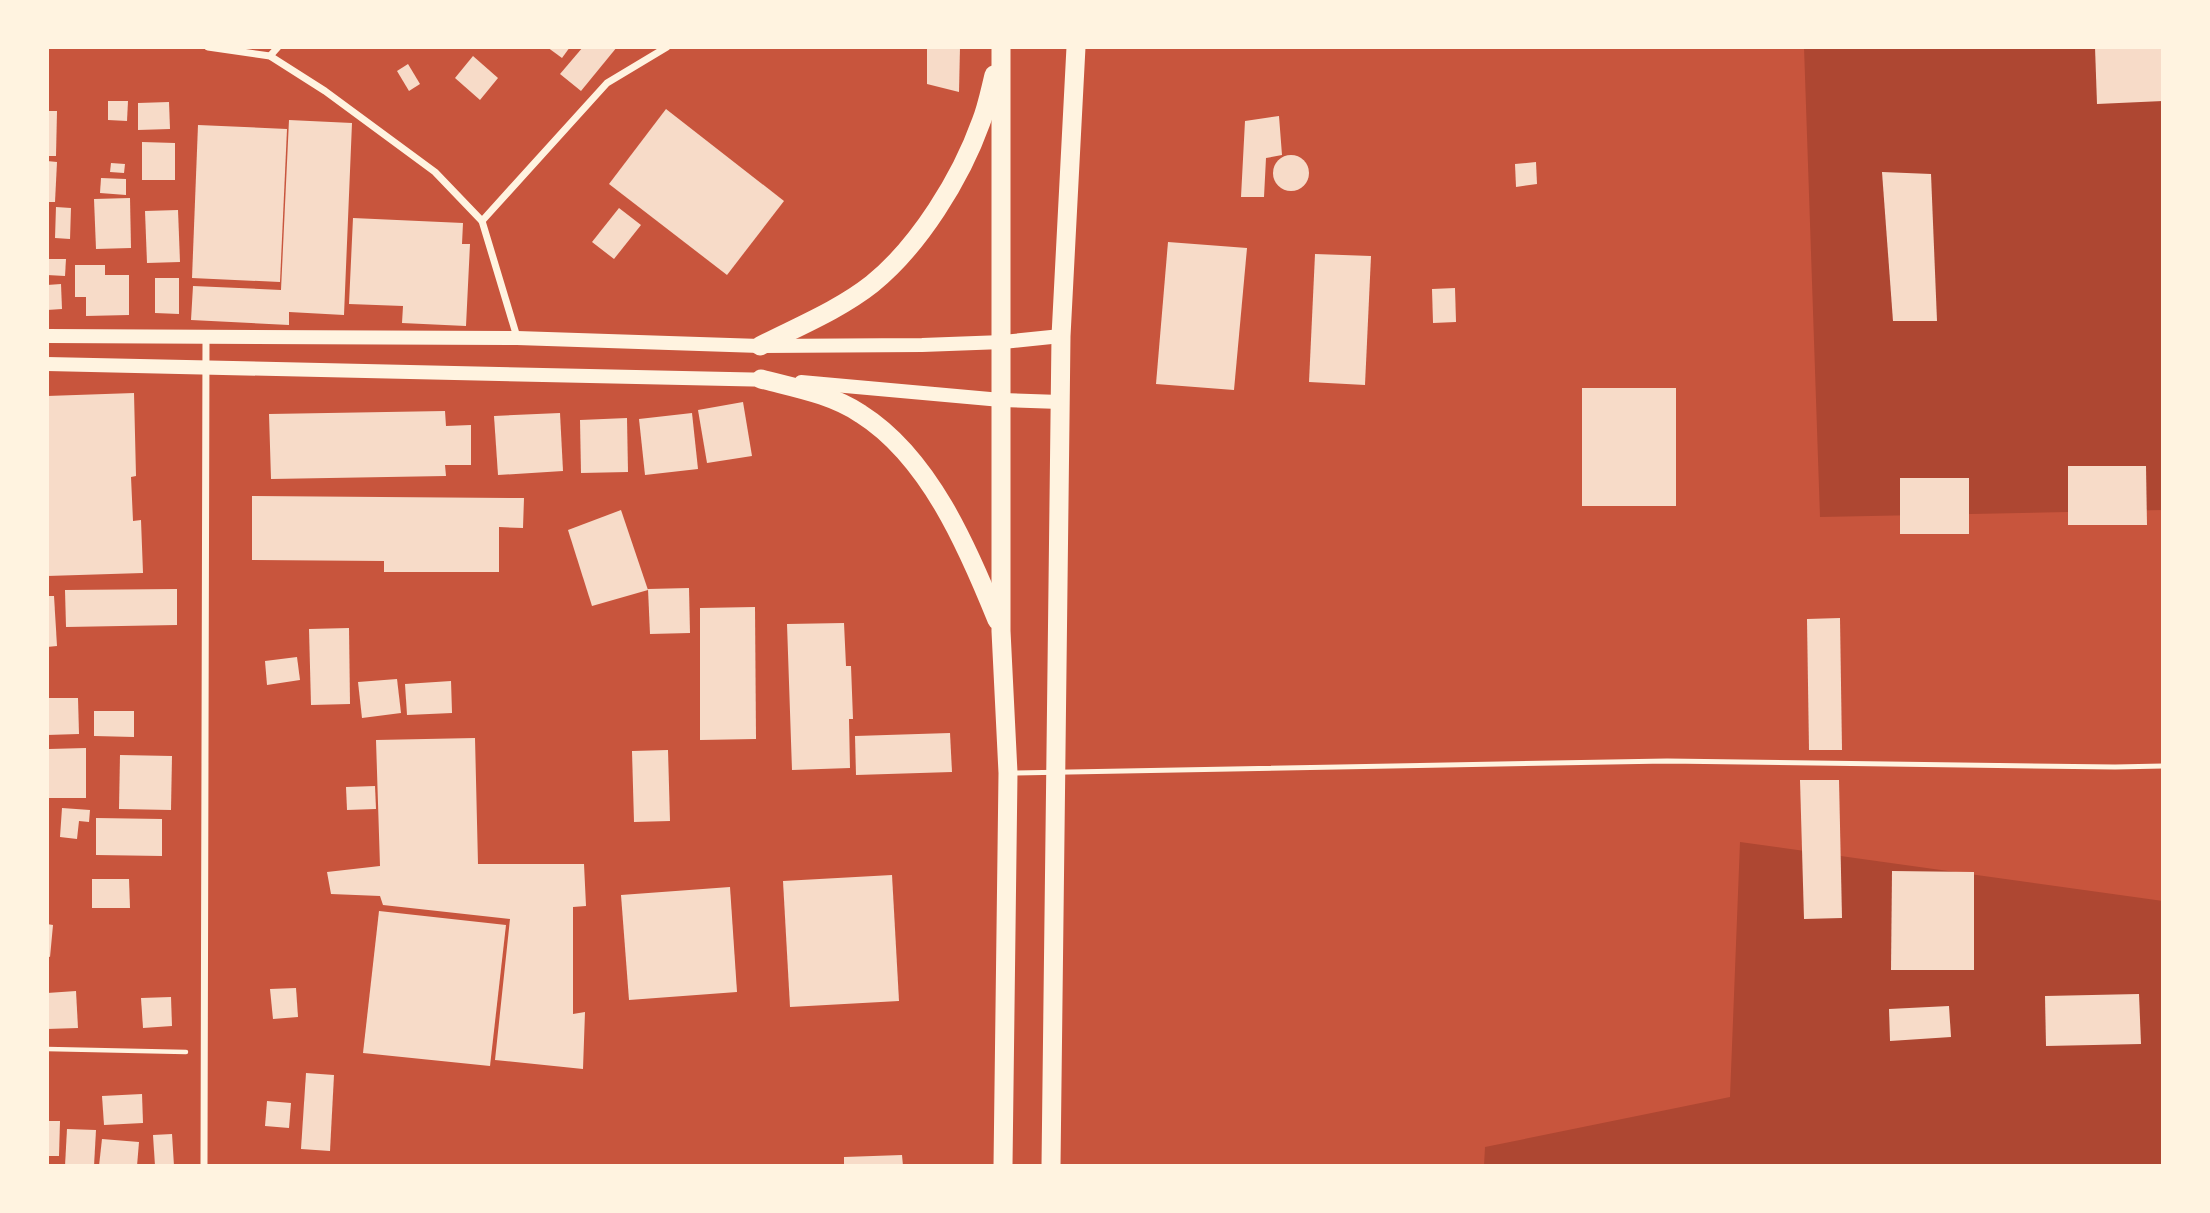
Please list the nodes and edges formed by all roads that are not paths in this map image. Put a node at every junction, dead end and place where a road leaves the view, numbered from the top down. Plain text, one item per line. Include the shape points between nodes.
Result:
1 (208, 47) edge
2 (278, 47) edge
3 (667, 47) edge
4 (1076, 47) edge
5 (1001, 49) edge
6 (270, 56) junction
7 (482, 221) junction
8 (206, 335) junction
9 (47, 336) edge
10 (1061, 336) junction
11 (517, 338) junction
12 (1003, 342) junction
13 (760, 346) junction
14 (47, 364) edge
15 (204, 367) junction
16 (761, 379) junction
17 (1001, 400) junction
18 (1060, 402) junction
19 (1001, 631) junction
20 (2163, 766) edge
21 (1007, 773) junction
22 (1055, 773) junction
23 (204, 1166) edge
24 (1003, 1166) edge
25 (1051, 1166) edge

1 - 6 street
2 - 6 street
3 - 7 street via 607,83
4 - 10 highway
5 - 12 highway
5 - 13 highway via 981,121 959,169 906,250 871,284
6 - 7 street via 435,172
7 - 11 street
8 - 9 main road
8 - 11 main road
8 - 15 street
10 - 12 main road
10 - 18 highway
11 - 13 main road
12 - 13 main road
12 - 17 highway
14 - 15 main road
15 - 16 main road
15 - 23 street
16 - 17 main road
16 - 19 highway via 825,396 861,414 901,445 934,492 976,569
17 - 18 main road
17 - 19 highway
18 - 22 highway
19 - 21 highway
20 - 22 lane via 1667,761
21 - 22 lane
21 - 24 highway
22 - 25 highway

